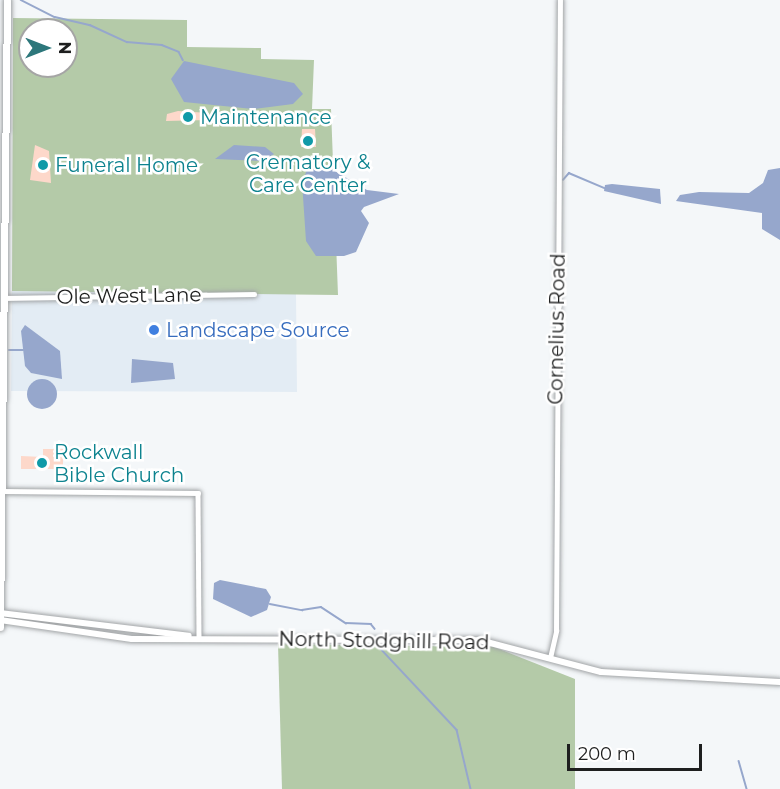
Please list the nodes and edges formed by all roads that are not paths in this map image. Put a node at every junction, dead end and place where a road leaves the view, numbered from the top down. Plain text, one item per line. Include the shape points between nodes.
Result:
1 (7, 0) edge
2 (560, 0) edge
3 (254, 294) dead end
4 (4, 298) junction
5 (4, 490) junction
6 (1, 619) edge
7 (199, 637) junction
8 (550, 658) junction
9 (780, 682) edge

1 - 4 main road
2 - 8 street, Cornelius Road via 556,631
3 - 4 street, Ole West Lane
4 - 5 main road
5 - 6 main road
5 - 7 street via 198,493
6 - 7 street, North Stodghill Road
7 - 8 street, North Stodghill Road via 470,639
8 - 9 street, North Stodghill Road via 602,672

